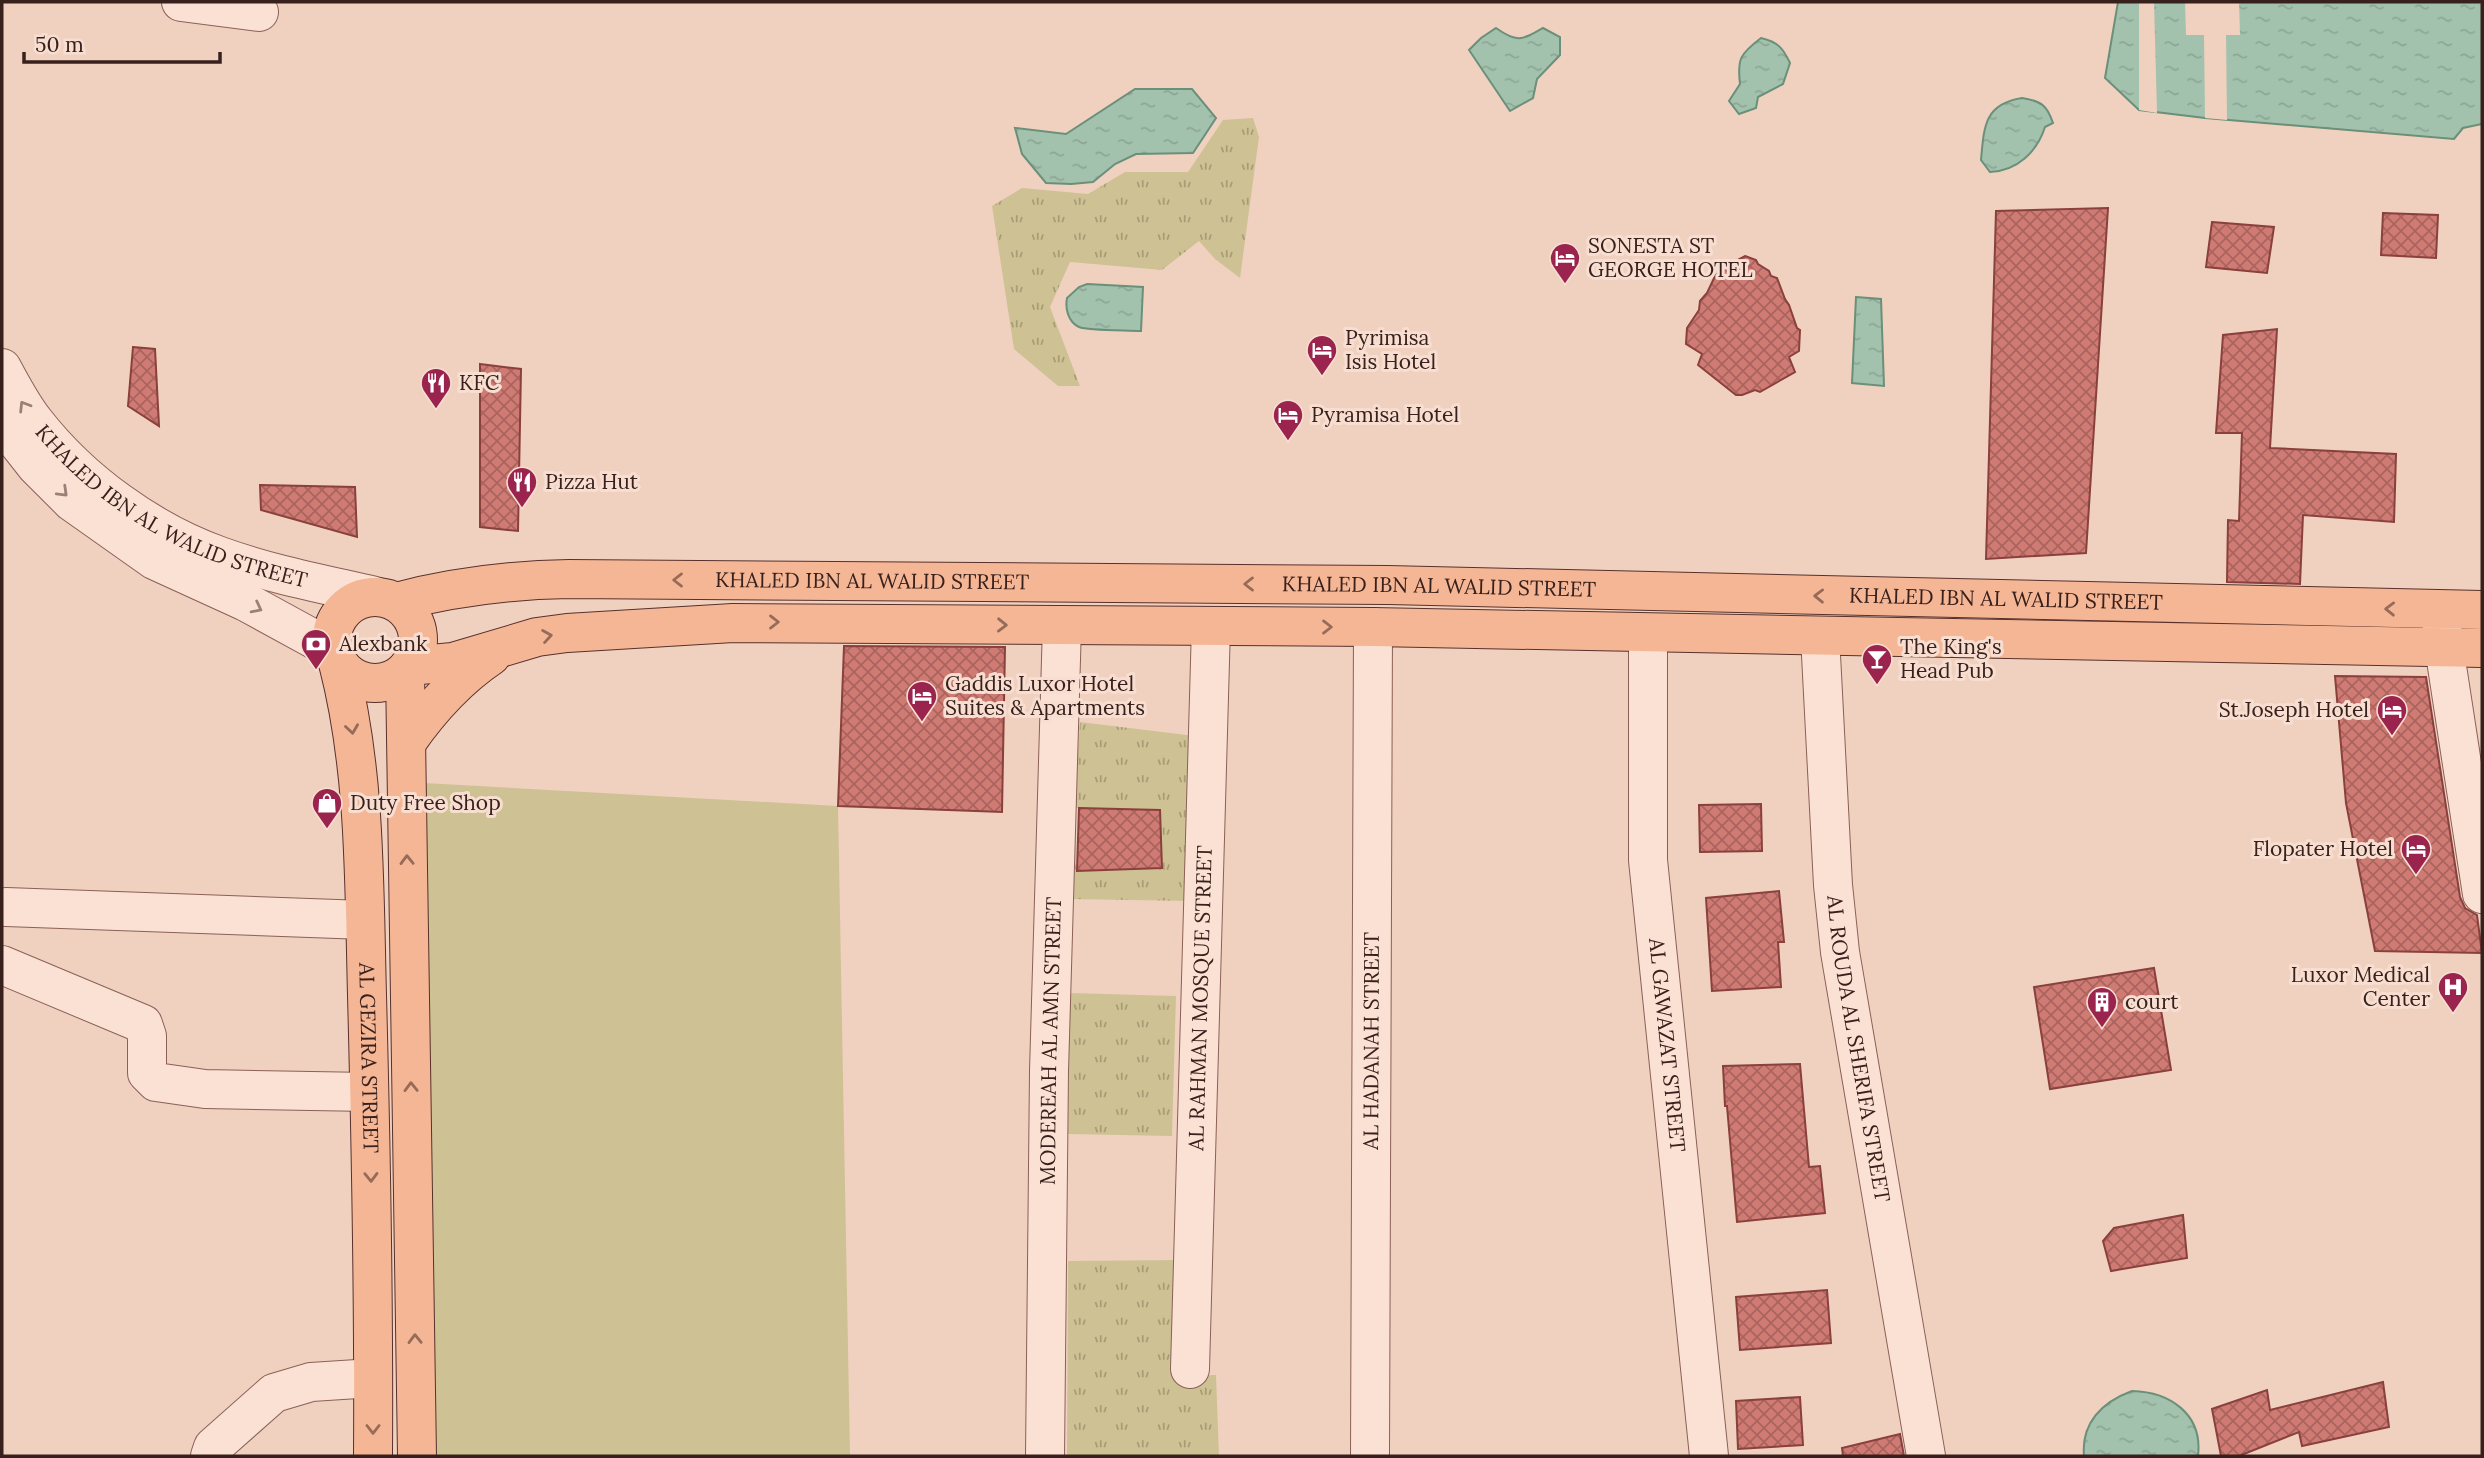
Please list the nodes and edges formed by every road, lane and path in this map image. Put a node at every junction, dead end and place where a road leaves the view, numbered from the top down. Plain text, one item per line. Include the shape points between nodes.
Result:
1 (181, 2) edge
2 (259, 12) dead end
3 (2, 368) edge
4 (2, 423) edge
5 (386, 599) junction
6 (2180, 604) junction
7 (2482, 610) edge
8 (1062, 625) junction
9 (1211, 626) junction
10 (1373, 627) junction
11 (2442, 628) junction
12 (1648, 632) junction
13 (1820, 636) junction
14 (2180, 642) junction
15 (505, 647) junction
16 (2482, 648) edge
17 (335, 656) junction
18 (407, 669) junction
19 (407, 742) junction
20 (2482, 894) edge
21 (6, 907) dead end
22 (365, 920) junction
23 (2, 964) edge
24 (369, 1092) junction
25 (1190, 1369) dead end
26 (373, 1378) junction
27 (210, 1456) edge
28 (373, 1456) edge
29 (417, 1456) edge
30 (1045, 1456) edge
31 (1370, 1456) edge
32 (1709, 1456) edge
33 (1926, 1456) edge

1 - 2 street
5 -> 3 street, KHALED IBN AL WALID STREET via 218,555 136,513 66,458 34,421
4 -> 17 street, KHALED IBN AL WALID STREET via 72,502 154,560 246,602
6 -> 5 main road, KHALED IBN AL WALID STREET via 1388,586 569,579 481,584
5 - 17 main road via 353,602 342,610 331,635
5 - 18 main road via 408,611 415,624 416,653
11 -> 6 main road, KHALED IBN AL WALID STREET
6 - 14 main road
7 - 11 main road, KHALED IBN AL WALID STREET
8 - 9 main road, KHALED IBN AL WALID STREET
15 -> 8 main road, KHALED IBN AL WALID STREET via 567,633 733,623
8 - 30 street, MODEREAH AL AMN STREET via 1049,1071
9 -> 10 main road, KHALED IBN AL WALID STREET
9 - 25 street, AL RAHMAN MOSQUE STREET
10 - 12 main road, KHALED IBN AL WALID STREET
10 - 31 street, AL HADANAH STREET
11 - 14 main road, KHALED IBN AL WALID STREET
11 - 16 main road, KHALED IBN AL WALID STREET
11 - 20 street
12 - 13 main road, KHALED IBN AL WALID STREET
12 - 32 street, AL GAWAZAT STREET via 1648,860
13 - 14 main road, KHALED IBN AL WALID STREET
13 - 33 street, AL ROUDA AL SHERIFA STREET via 1840,952
15 - 18 main road, KHALED IBN AL WALID STREET
15 - 19 main road via 461,679
17 - 18 main road via 348,674 377,684
17 -> 22 main road, AL GEZIRA STREET via 349,706 356,760
18 - 19 main road, AL GEZIRA STREET
29 -> 19 main road, AL GEZIRA STREET
21 - 22 street
22 - 24 main road, AL GEZIRA STREET
23 - 24 street via 143,1024 147,1073 156,1082 205,1089
24 -> 26 main road, AL GEZIRA STREET
26 - 27 street via 311,1382 274,1393 213,1447
26 -> 28 main road, AL GEZIRA STREET

